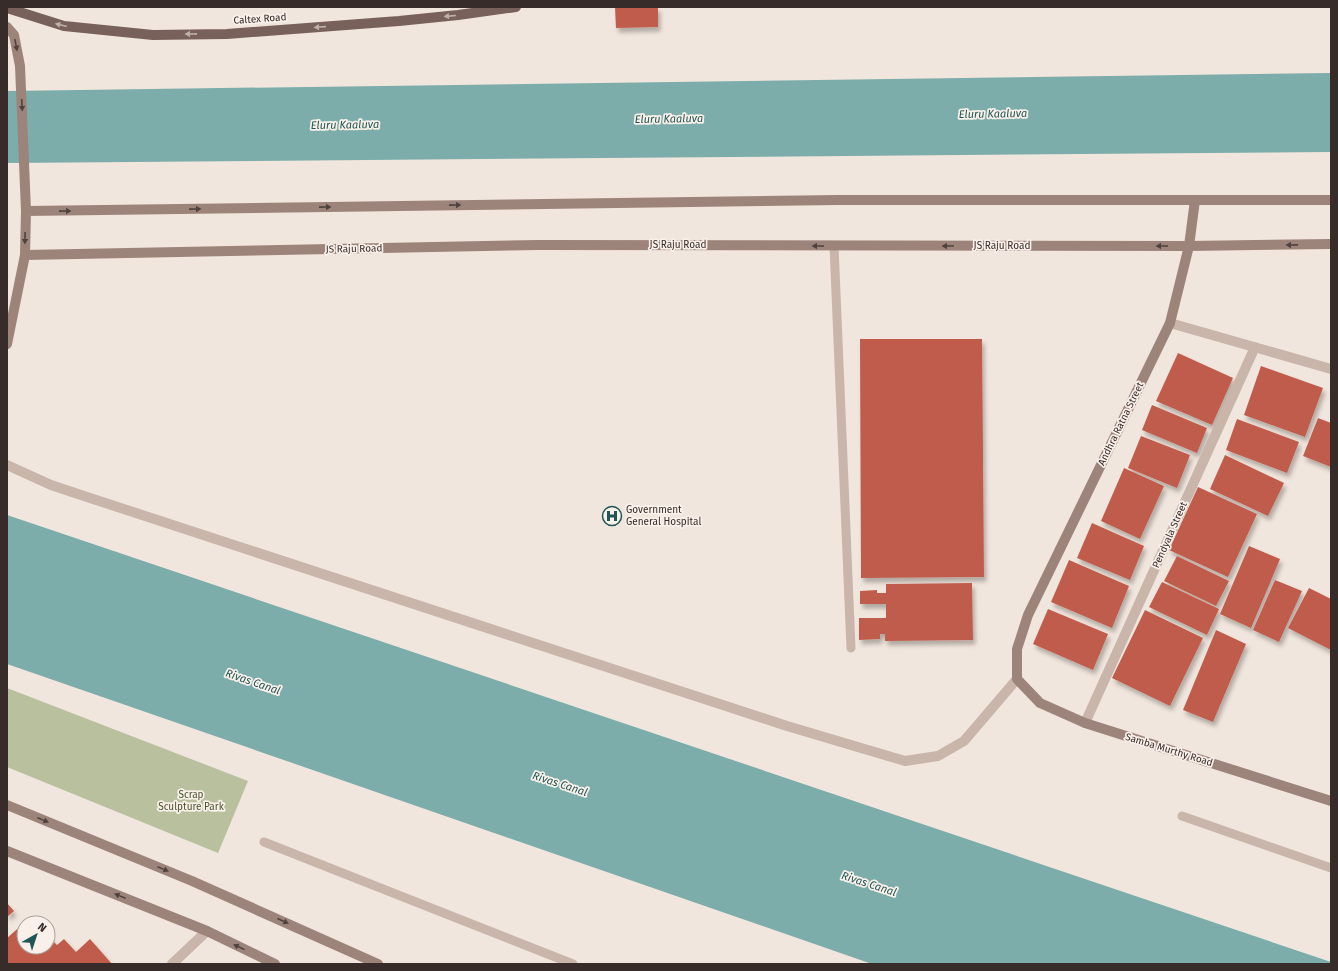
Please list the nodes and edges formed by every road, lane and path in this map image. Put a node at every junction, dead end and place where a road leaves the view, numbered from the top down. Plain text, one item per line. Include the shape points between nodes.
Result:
1 (516, 7) edge
2 (7, 8) edge
3 (7, 27) edge
4 (1195, 200) junction
5 (1331, 200) edge
6 (26, 211) junction
7 (1331, 244) edge
8 (834, 246) junction
9 (1189, 246) junction
10 (25, 255) junction
11 (1170, 323) junction
12 (7, 344) edge
13 (1255, 347) junction
14 (1331, 369) edge
15 (7, 465) edge
16 (851, 648) dead end
17 (1017, 679) junction
18 (1085, 723) junction
19 (1331, 801) edge
20 (7, 805) edge
21 (1182, 816) dead end
22 (264, 842) dead end
23 (7, 851) edge
24 (1331, 868) edge
25 (207, 931) junction
26 (172, 964) edge
27 (274, 964) edge
28 (378, 964) edge
29 (574, 964) edge

1 -> 2 main road, Caltex Road via 399,21 227,34 160,35 64,26
3 -> 6 street via 14,35 20,66
4 - 5 street
6 -> 4 street via 837,200
4 - 9 street, Andhra Ratna Street
6 -> 10 street
7 -> 9 street, JS Raju Road
9 -> 8 street, JS Raju Road
8 -> 10 street, JS Raju Road via 538,245
8 - 16 lane
9 - 11 street, Andhra Ratna Street
10 - 12 street
11 - 13 street
11 - 17 street, Andhra Ratna Street via 1028,616 1017,649
13 - 14 street
13 - 18 street, Pendyala Street
15 - 17 street via 51,485 84,496 788,726 905,760 938,756 964,741
17 - 18 street, Samba Murthy Road via 1040,703
18 - 19 street, Samba Murthy Road
20 -> 28 street via 192,881
21 - 24 lane
22 - 29 lane
25 -> 23 street
25 - 26 street
27 -> 25 street

